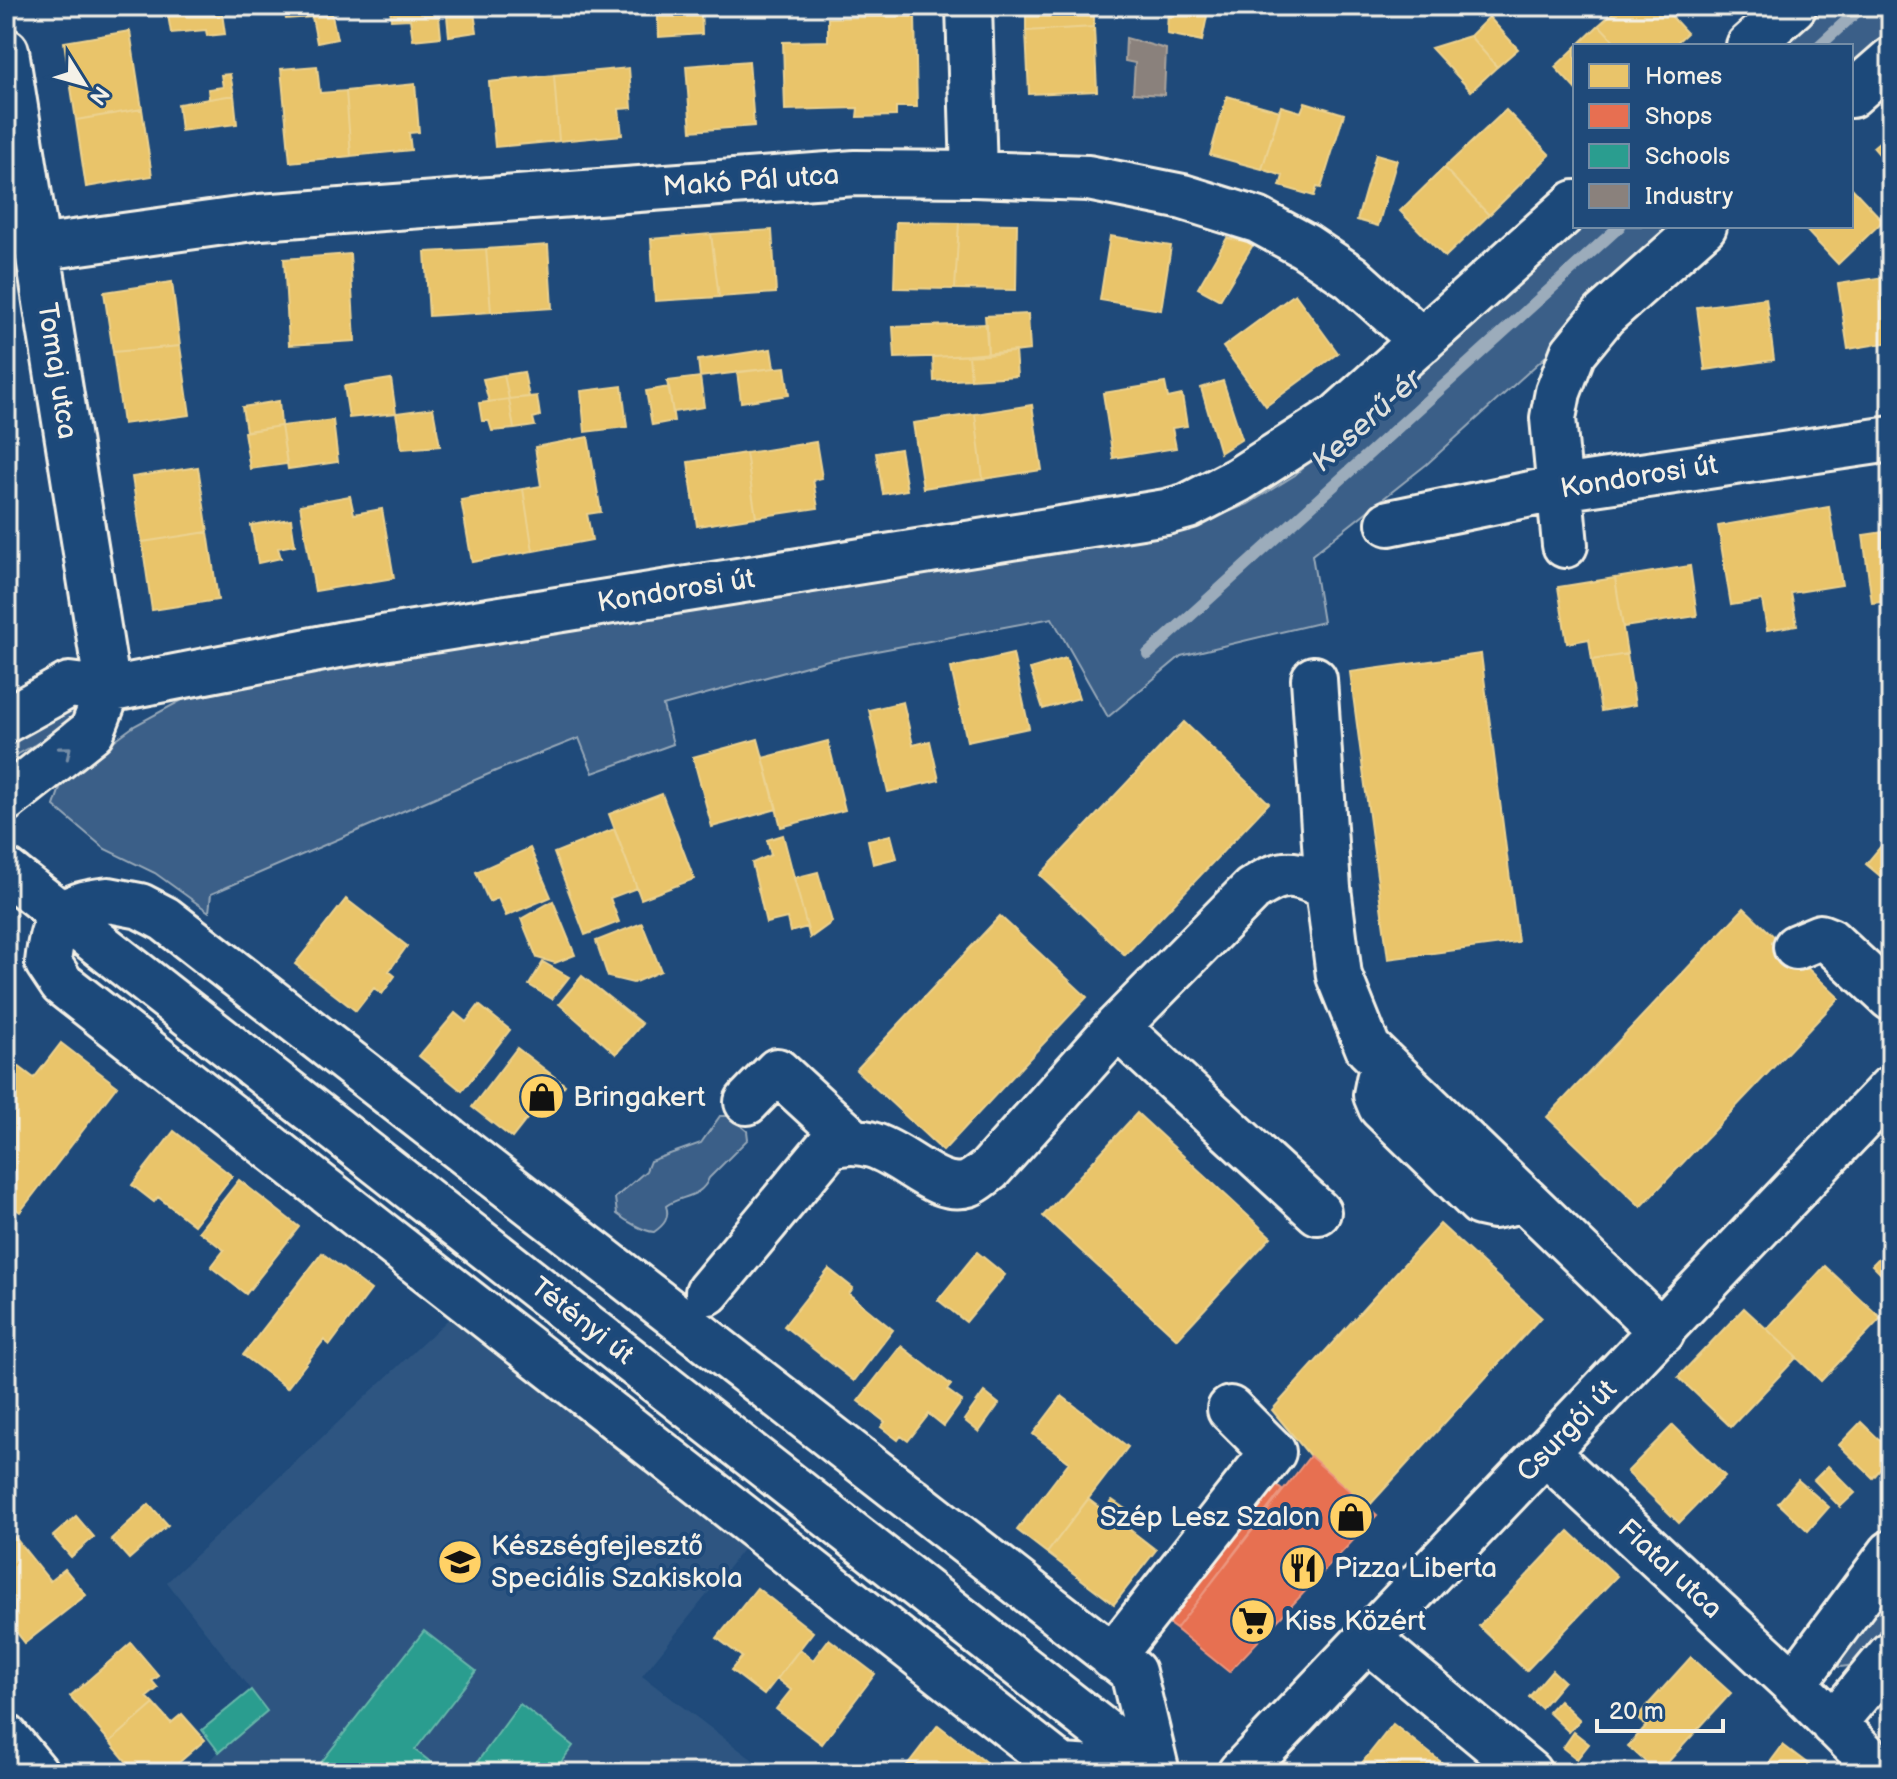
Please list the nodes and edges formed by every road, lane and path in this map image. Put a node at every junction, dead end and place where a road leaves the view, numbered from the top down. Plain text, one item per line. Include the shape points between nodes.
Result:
1 (969, 6) edge
2 (1794, 6) edge
3 (1751, 44) edge
4 (6, 51) edge
5 (1891, 60) edge
6 (1853, 93) edge
7 (974, 174) junction
8 (1573, 205) edge
9 (1702, 228) edge
10 (37, 248) junction
11 (1422, 341) junction
12 (1891, 439) edge
13 (1560, 488) junction
14 (1389, 523) dead end
15 (1565, 545) dead end
16 (1314, 679) dead end
17 (108, 690) junction
18 (6, 720) edge
19 (6, 799) edge
20 (6, 871) edge
21 (1328, 888) junction
22 (63, 913) junction
23 (1796, 947) dead end
24 (1891, 998) edge
25 (1117, 1027) junction
26 (1379, 1080) dead end
27 (1891, 1088) edge
28 (747, 1102) dead end
29 (853, 1141) junction
30 (1524, 1200) junction
31 (1318, 1212) dead end
32 (708, 1292) dead end
33 (1662, 1332) junction
34 (1230, 1409) dead end
35 (1546, 1453) junction
36 (1891, 1553) edge
37 (1368, 1639) junction
38 (1891, 1654) edge
39 (1112, 1657) junction
40 (1794, 1684) junction
41 (1833, 1724) junction
42 (6, 1737) edge
43 (36, 1773) edge
44 (1157, 1773) edge
45 (1240, 1773) edge
46 (1529, 1773) edge
47 (1883, 1773) edge

1 - 7 street
2 - 3 street
4 - 10 street, Tomaj utca
5 - 6 street
7 - 10 street, Makó Pál utca via 855,173 260,217
7 - 11 street, Makó Pál utca via 1088,178 1183,197 1257,220 1351,277
8 - 11 street, Kondorosi út
9 - 13 street via 1604,315 1573,353 1553,418
10 - 17 street, Tomaj utca
11 - 17 street, Kondorosi út via 1338,416 1238,480 1166,512 339,645
12 - 13 street, Kondorosi út
13 - 14 street, Kondorosi út
13 - 15 street
16 - 21 street
17 - 18 street, Kondorosi út via 69,685
19 -> 17 street via 92,731
20 - 22 street, Tétényi út
21 - 25 street via 1288,872 1269,878
21 - 30 street via 1339,976 1368,1048
22 - 39 street via 80,903 109,900 140,906 165,919
22 - 44 street, Tétényi út
23 - 24 street via 1820,937 1830,941
25 - 29 street via 989,1170 966,1185 943,1182 896,1155
25 - 31 street
26 - 30 street via 1376,1095 1381,1107 1480,1203
27 - 33 street, Csurgói út
28 - 29 street via 777,1071
29 - 32 street via 829,1146
30 - 33 street
33 - 35 street, Csurgói út
34 - 39 street via 1273,1452
35 - 37 street, Csurgói út
35 - 40 street, Fiatal utca
36 - 40 street
37 - 45 street, Csurgói út
37 - 46 street
38 - 41 street
39 - 44 street via 1133,1672
40 - 41 street, Fiatal utca
41 - 47 street, Fiatal utca
42 - 43 street

